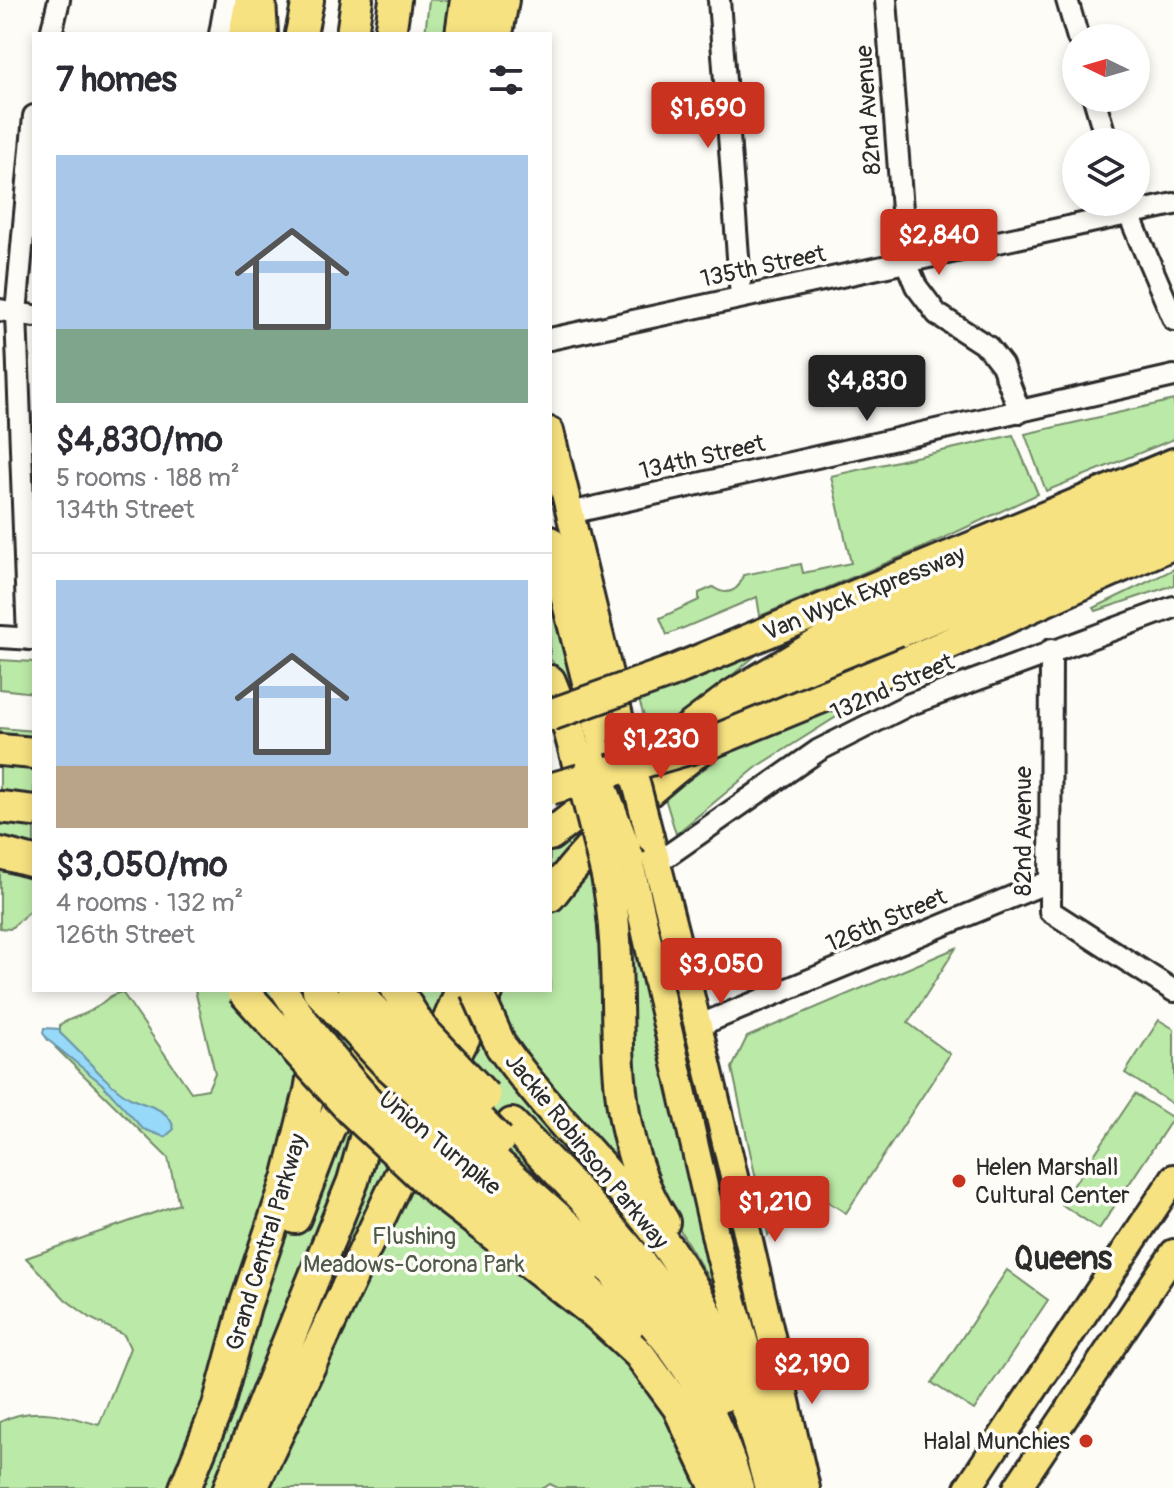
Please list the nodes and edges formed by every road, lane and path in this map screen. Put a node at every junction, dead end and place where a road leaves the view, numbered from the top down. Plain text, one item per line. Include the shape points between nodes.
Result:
1 (59, 0) edge
2 (226, 0) edge
3 (249, 0) edge
4 (260, 0) edge
5 (308, 0) edge
6 (357, 0) edge
7 (395, 0) edge
8 (414, 0) edge
9 (466, 0) edge
10 (719, 0) edge
11 (886, 0) edge
12 (1067, 0) edge
13 (498, 10) edge
14 (1074, 24) edge
15 (51, 32) edge
16 (220, 32) edge
17 (242, 32) edge
18 (262, 32) edge
19 (301, 32) edge
20 (352, 32) edge
21 (390, 32) edge
22 (410, 32) edge
23 (461, 32) edge
24 (480, 32) edge
25 (32, 139) edge
26 (1174, 204) edge
27 (1150, 206) edge
28 (1093, 216) edge
29 (1128, 216) edge
30 (906, 262) junction
31 (741, 297) junction
32 (17, 313) edge
33 (1174, 320) edge
34 (552, 339) edge
35 (1174, 376) edge
36 (1020, 412) junction
37 (552, 439) edge
38 (1174, 464) edge
39 (1174, 492) edge
40 (570, 513) junction
41 (1174, 520) edge
42 (1174, 543) edge
43 (552, 549) edge
44 (1174, 607) edge
45 (0, 637) edge
46 (31, 639) edge
47 (1051, 650) junction
48 (552, 685) edge
49 (552, 714) edge
50 (0, 750) edge
51 (32, 753) edge
52 (601, 758) junction
53 (0, 770) edge
54 (32, 773) edge
55 (552, 788) edge
56 (0, 807) edge
57 (32, 811) edge
58 (552, 833) edge
59 (0, 837) edge
60 (32, 842) edge
61 (0, 853) edge
62 (32, 861) edge
63 (631, 866) junction
64 (1048, 882) junction
65 (552, 894) edge
66 (1174, 991) edge
67 (244, 992) edge
68 (286, 992) edge
69 (307, 992) edge
70 (320, 992) edge
71 (328, 992) edge
72 (330, 992) edge
73 (355, 992) edge
74 (398, 992) edge
75 (403, 992) edge
76 (404, 992) edge
77 (471, 992) edge
78 (471, 992) edge
79 (472, 992) edge
80 (700, 1025) junction
81 (677, 1068) junction
82 (473, 1158) junction
83 (1174, 1178) edge
84 (1174, 1253) edge
85 (245, 1306) junction
86 (708, 1313) junction
87 (646, 1317) joint
88 (768, 1337) junction
89 (264, 1403) junction
90 (218, 1406) junction
91 (185, 1488) edge
92 (229, 1488) edge
93 (252, 1488) edge
94 (716, 1488) edge
95 (722, 1488) edge
96 (740, 1488) edge
97 (756, 1488) edge
98 (770, 1488) edge
99 (786, 1488) edge
100 (806, 1488) edge
101 (968, 1488) edge
102 (1017, 1488) edge

1 - 15 street
2 - 16 street
3 - 17 main road
4 - 18 highway
5 - 19 highway
6 - 20 highway
7 - 21 highway
8 - 22 highway
9 - 23 highway
10 - 31 street
11 - 30 street, 82nd Avenue
12 - 14 street
13 - 24 main road
25 - 32 street
26 - 27 street, 135th Street
28 - 30 street, 135th Street
29 - 33 street
30 - 31 street, 135th Street
30 - 36 street, 82nd Avenue via 937,314 995,356
31 - 34 street, 135th Street
32 - 46 street
35 - 36 street, 134th Street
36 - 40 street, 134th Street
37 - 40 main road
38 - 49 highway, Van Wyck Expressway, bridge via 671,672
39 - 58 highway via 800,654 711,710
40 - 52 main road
41 - 65 highway via 885,639 809,680 725,733 643,798
42 - 55 highway, bridge via 712,742
43 - 52 main road
44 - 47 street, 132nd Street
45 - 46 street
47 - 63 street, 132nd Street via 908,705 819,750
47 - 64 street, 82nd Avenue
48 - 52 highway via 568,726
50 - 51 highway
52 - 63 highway, bridge
52 - 63 main road, bridge via 650,837
53 - 54 highway
56 - 57 highway
59 - 60 highway
61 - 62 highway
63 - 80 main road
63 - 81 main road
63 - 86 highway via 613,913 617,1070 624,1124 642,1180 684,1252
64 - 66 street, 82nd Avenue via 1050,911
64 - 80 street, 126th Street
67 - 82 highway, bridge via 351,1110
68 - 82 main road, Union Turnpike, bridge via 338,1061
69 - 85 highway via 295,1090 250,1262
70 - 82 highway, bridge
71 - 85 highway, Grand Central Parkway via 295,1151
72 - 82 highway, bridge via 387,1045
73 - 82 highway, bridge
74 - 82 highway, bridge via 434,1043
75 - 90 highway via 347,1086 262,1312
76 - 89 highway, Grand Central Parkway via 353,1181
77 - 89 highway via 362,1217
78 - 93 highway via 463,1036
79 - 86 highway, Jackie Robinson Parkway, bridge via 501,1046 667,1247
80 - 88 main road
81 - 88 main road
81 - 99 main road via 720,1256
82 - 87 highway via 605,1260
82 - 94 highway via 598,1316 639,1354 678,1407
82 - 95 main road, Union Turnpike via 671,1377 694,1415
82 - 97 highway, Jackie Robinson Parkway via 615,1230 661,1289 714,1375
83 - 101 main road
84 - 102 main road
85 - 90 highway, Grand Central Parkway
86 - 98 highway, Jackie Robinson Parkway via 740,1388
87 - 96 main road via 700,1391
88 - 100 main road
89 - 92 highway, Grand Central Parkway
90 - 91 highway, Grand Central Parkway

